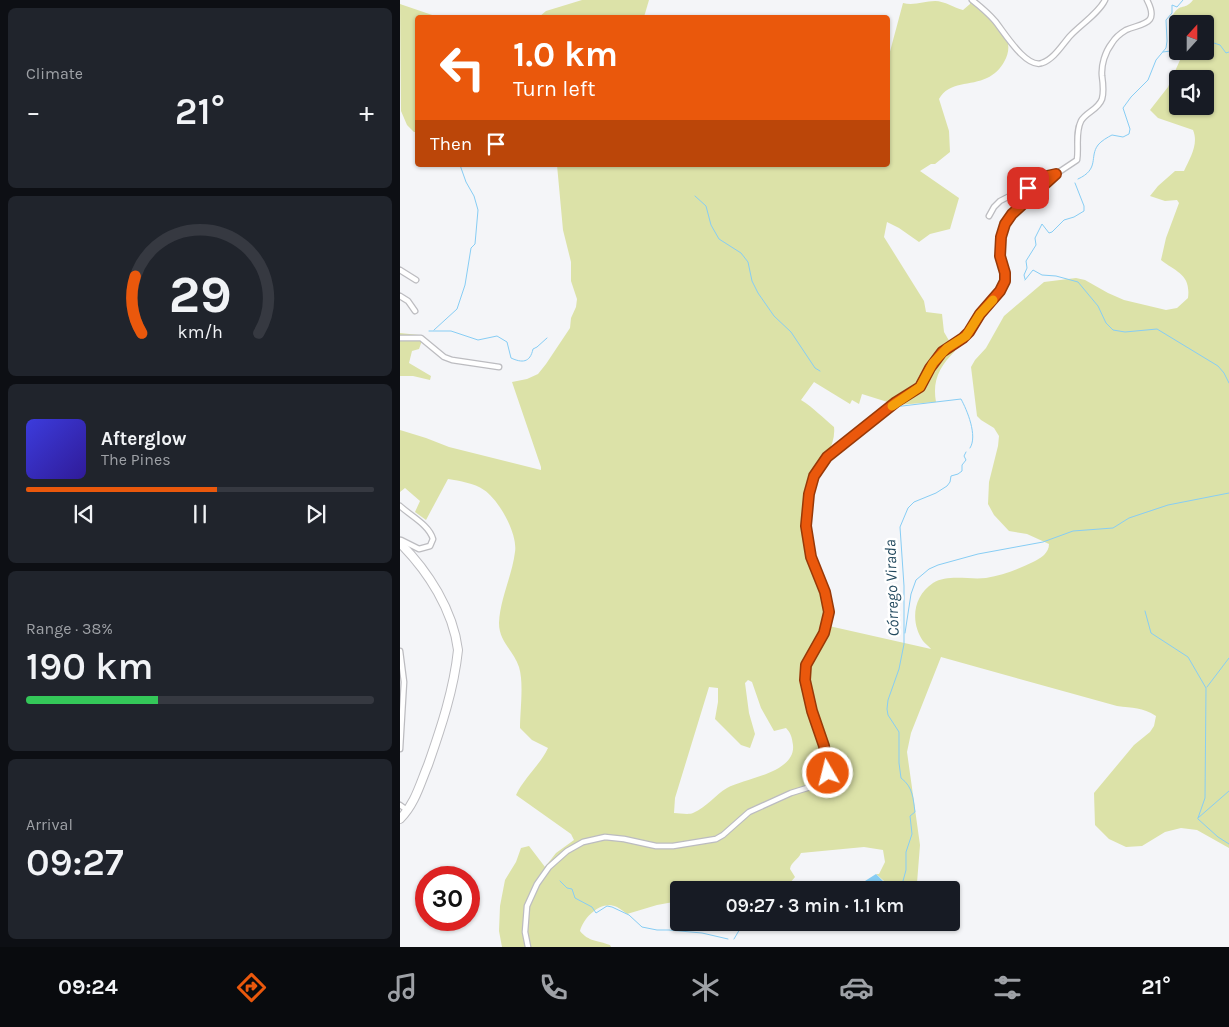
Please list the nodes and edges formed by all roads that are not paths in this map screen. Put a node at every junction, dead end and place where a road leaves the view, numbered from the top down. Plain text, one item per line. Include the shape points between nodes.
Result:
1 (972, 0) edge
2 (1105, 0) edge
3 (1147, 0) edge
4 (1056, 174) junction
5 (989, 216) dead end
6 (400, 270) edge
7 (416, 280) dead end
8 (400, 296) edge
9 (415, 311) dead end
10 (400, 338) edge
11 (500, 367) dead end
12 (400, 506) edge
13 (400, 540) edge
14 (400, 544) edge
15 (400, 651) edge
16 (402, 690) edge
17 (400, 749) edge
18 (400, 804) edge
19 (408, 811) junction
20 (400, 819) edge
21 (528, 947) edge

1 - 2 street via 995,21 1022,54 1039,64 1056,52
3 - 4 street via 1151,10 1145,24 1118,36 1107,52 1102,67 1102,99 1080,123 1077,160
4 - 5 street via 1000,201
4 - 21 street via 1005,224 1000,256 1005,281 969,332 942,352 920,387 827,457 814,476 806,526 811,557 829,612 824,633 806,665 805,680 826,756 826,778 820,784 749,812 716,839 656,846 605,837 583,842 567,851 549,867 527,906 525,932
6 - 7 street
8 - 9 street
10 - 11 street via 421,338 452,360
12 - 13 street via 426,527 433,539 427,548 419,549
14 - 19 main road via 421,565 440,598 458,650 443,723
15 - 16 street
16 - 17 street
18 - 19 street
19 - 20 main road

